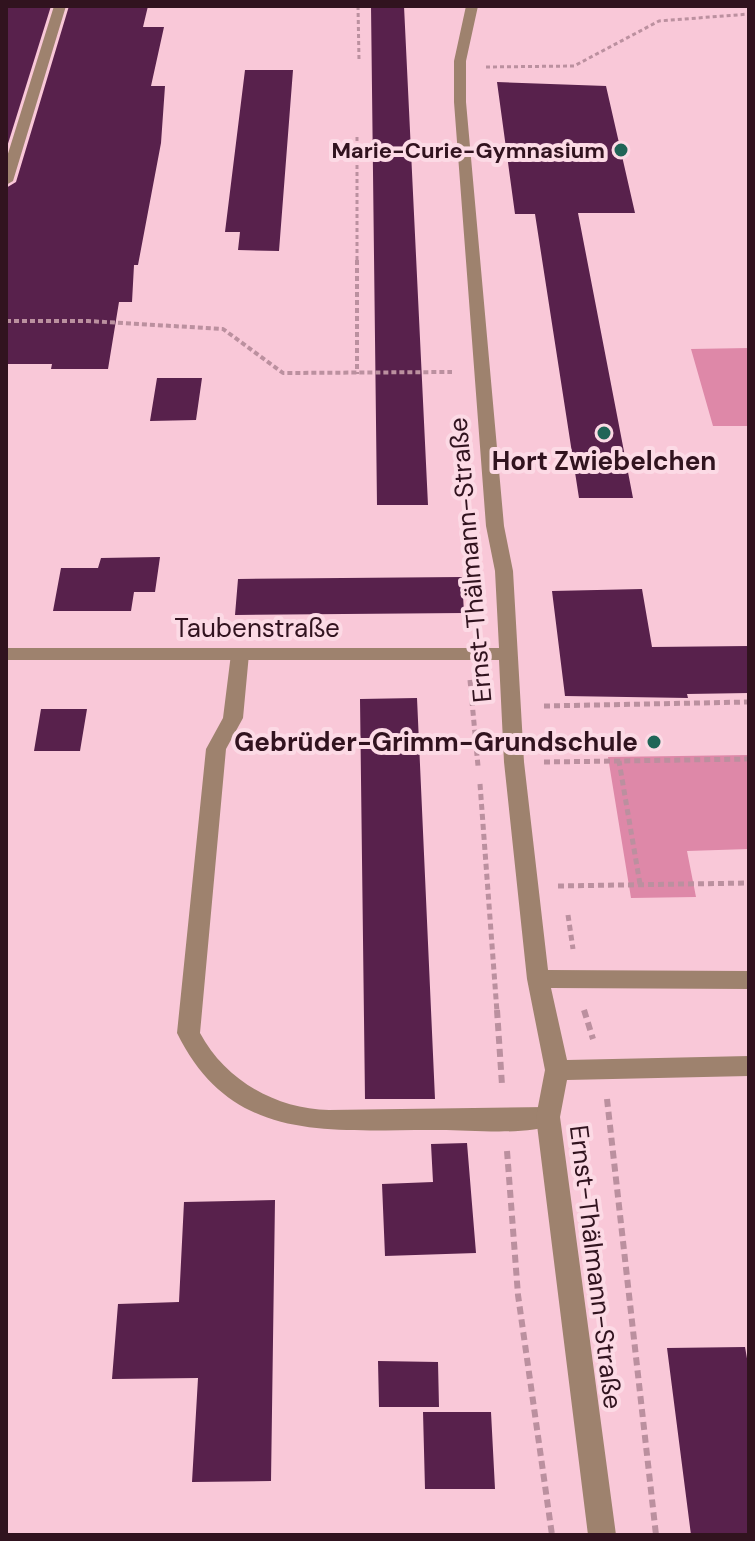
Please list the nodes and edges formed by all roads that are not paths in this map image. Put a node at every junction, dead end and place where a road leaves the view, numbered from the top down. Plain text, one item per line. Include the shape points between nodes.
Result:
1 (60, 6) edge
2 (472, 6) edge
3 (6, 181) edge
4 (6, 654) edge
5 (240, 654) junction
6 (508, 654) junction
7 (538, 979) junction
8 (749, 980) edge
9 (749, 1066) edge
10 (557, 1070) junction
11 (548, 1117) junction
12 (602, 1535) edge

1 - 3 street
2 - 6 street, Ernst-Thälmann-Straße via 460,61 461,139
4 - 5 street, Taubenstraße
5 - 6 street, Taubenstraße
5 - 11 street via 233,718 216,749 188,1033 197,1054 215,1075 266,1105 303,1118
6 - 7 street, Ernst-Thälmann-Straße
7 - 8 street
7 - 10 street, Ernst-Thälmann-Straße
9 - 10 street
10 - 11 street, Ernst-Thälmann-Straße
11 - 12 street, Ernst-Thälmann-Straße

